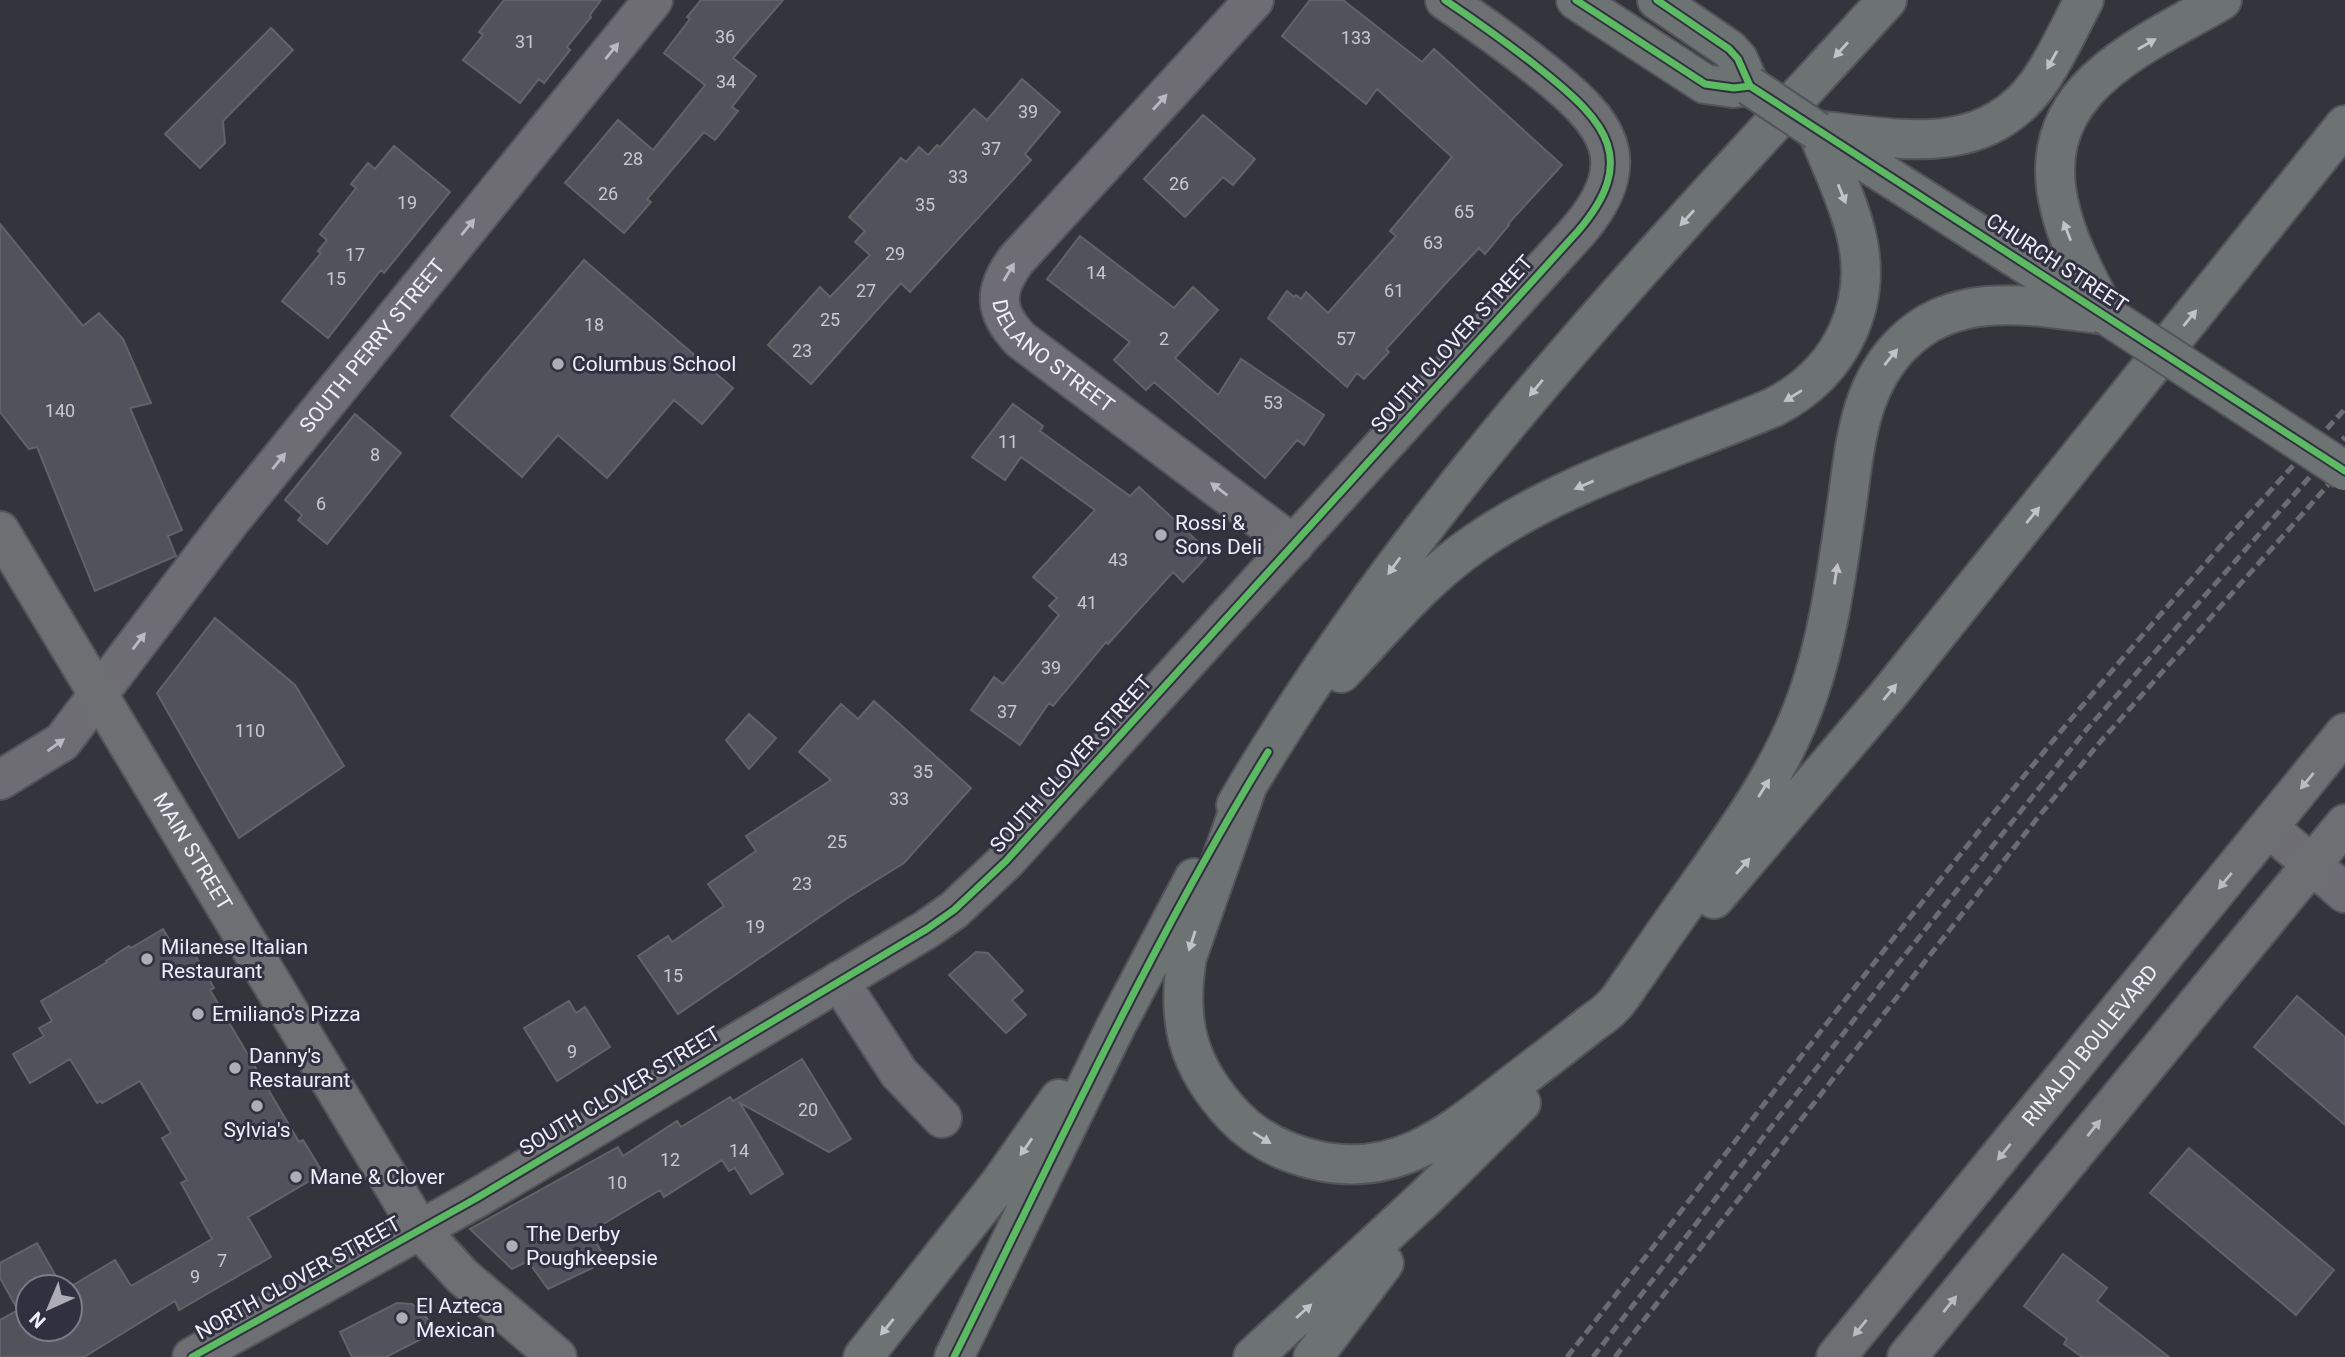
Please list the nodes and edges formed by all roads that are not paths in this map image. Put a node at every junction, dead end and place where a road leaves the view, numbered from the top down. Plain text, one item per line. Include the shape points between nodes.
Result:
1 (653, 0) edge
2 (1254, 0) edge
3 (1445, 0) edge
4 (1576, 0) edge
5 (1657, 0) edge
6 (1887, 0) edge
7 (2084, 0) edge
8 (2222, 0) edge
9 (1750, 86) junction
10 (2345, 125) edge
11 (1817, 131) junction
12 (2106, 315) junction
13 (2345, 471) edge
14 (0, 531) edge
15 (1294, 545) junction
16 (98, 695) junction
17 (2345, 733) edge
18 (1268, 752) junction
19 (0, 780) edge
20 (1248, 784) junction
21 (2345, 824) edge
22 (2269, 828) junction
23 (2312, 865) junction
24 (2345, 893) edge
25 (1146, 969) junction
26 (839, 981) junction
27 (1614, 1006) junction
28 (942, 1118) dead end
29 (1469, 1156) junction
30 (420, 1230) junction
31 (192, 1357) edge
32 (557, 1357) edge
33 (863, 1357) edge
34 (954, 1357) edge
35 (1253, 1357) edge
36 (1314, 1357) edge
37 (1836, 1357) edge
38 (1907, 1357) edge

16 -> 1 street, SOUTH PERRY STREET via 239,510
15 -> 2 street, DELANO STREET via 1021,340 1003,317 999,303 1000,289 1016,260
3 - 15 street, SOUTH CLOVER STREET via 1585,107 1605,135 1608,182 1588,219
4 - 9 highway via 1705,84 1734,89
5 - 9 highway, CHURCH STREET via 1729,49
6 -> 18 highway via 1605,308 1498,434 1370,599
7 -> 11 highway via 2031,92 2010,112 1978,131 1931,140
12 -> 8 highway via 2060,211 2055,183 2064,125 2076,102 2110,66
9 - 11 highway, CHURCH STREET, bridge
27 -> 10 highway via 1728,883 1888,695
11 - 12 highway, CHURCH STREET
11 -> 18 highway via 1854,227 1860,272 1854,317 1843,344 1825,369 1774,407 1559,496 1473,544 1419,591
12 - 13 highway, CHURCH STREET, bridge
27 -> 12 highway via 1759,797 1798,723 1830,608 1859,423 1880,371 1917,330 1963,308 2011,305
14 - 16 street, MAIN STREET
15 - 26 street, SOUTH CLOVER STREET via 982,886 927,929
19 -> 16 street, SOUTH PERRY STREET via 62,742
16 - 30 street, MAIN STREET
17 -> 22 street, RINALDI BOULEVARD
18 - 20 highway
20 - 25 highway
20 -> 27 highway via 1187,957 1182,1010 1186,1035 1206,1083 1239,1122 1259,1137 1290,1153 1325,1163 1372,1164 1412,1153 1446,1136
21 - 23 street
22 - 23 street
22 -> 37 street, RINALDI BOULEVARD
23 - 24 street
38 -> 23 street
25 -> 33 highway via 1000,1183
25 - 34 highway
26 - 28 street via 899,1073
26 - 30 street, SOUTH CLOVER STREET
27 - 29 highway
35 -> 29 highway
29 - 36 highway
30 - 31 street, NORTH CLOVER STREET
30 - 32 street, MAIN STREET via 462,1276

